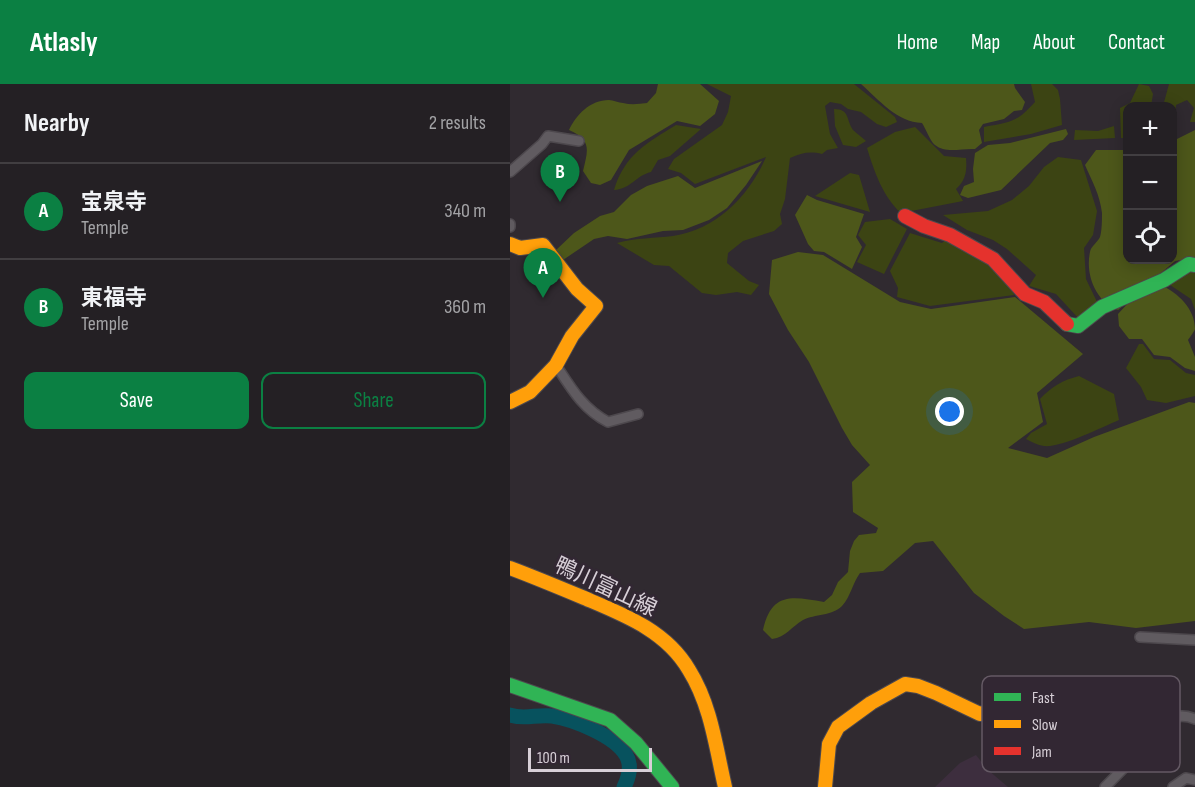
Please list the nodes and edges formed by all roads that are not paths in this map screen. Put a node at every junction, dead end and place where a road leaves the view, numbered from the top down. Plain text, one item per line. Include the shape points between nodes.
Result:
1 (579, 141) dead end
2 (510, 172) edge
3 (905, 216) dead end
4 (510, 244) edge
5 (1195, 265) edge
6 (556, 364) junction
7 (510, 402) edge
8 (639, 414) dead end
9 (510, 568) edge
10 (1140, 637) dead end
11 (1195, 640) edge
12 (510, 685) edge
13 (982, 713) edge
14 (1180, 715) edge
15 (1195, 719) edge
16 (1120, 772) edge
17 (1195, 780) edge
18 (672, 787) edge
19 (725, 787) edge
20 (825, 787) edge
21 (1105, 787) edge
22 (1173, 787) edge

1 - 2 street via 548,136
3 - 5 street via 993,259 1025,294 1044,302 1069,326 1077,326 1102,308 1189,264
4 - 6 street via 520,250 543,245 596,306
6 - 7 street via 530,392
6 - 8 street via 592,414 608,422
9 - 19 street, 鴨川富山線 via 625,615 667,641 696,682
10 - 11 street
12 - 18 street via 610,720 638,743
13 - 20 street via 905,684 838,727 829,744
14 - 15 street
16 - 21 street
17 - 22 street via 1186,778

